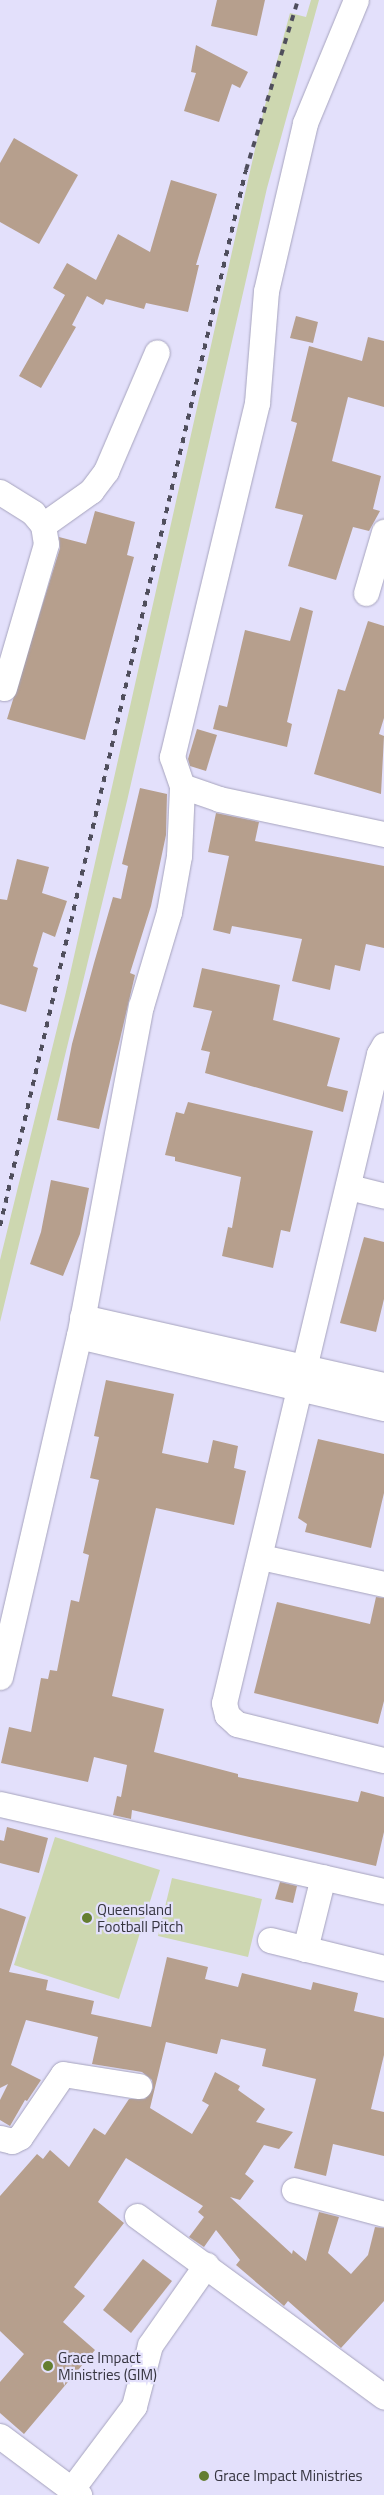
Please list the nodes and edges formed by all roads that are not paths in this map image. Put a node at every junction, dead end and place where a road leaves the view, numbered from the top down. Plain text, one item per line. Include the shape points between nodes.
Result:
1 (356, 0) edge
2 (157, 352) dead end
3 (0, 492) edge
4 (43, 525) junction
5 (384, 532) edge
6 (366, 594) dead end
7 (4, 676) edge
8 (182, 786) junction
9 (384, 834) edge
10 (384, 1045) edge
11 (349, 1188) junction
12 (384, 1196) edge
13 (80, 1327) junction
14 (303, 1378) junction
15 (384, 1385) edge
16 (384, 1408) edge
17 (261, 1558) junction
18 (384, 1584) edge
19 (0, 1677) edge
20 (384, 1760) edge
21 (0, 1804) edge
22 (323, 1877) junction
23 (384, 1891) edge
24 (270, 1940) dead end
25 (305, 1949) junction
26 (384, 1968) edge
27 (139, 2086) dead end
28 (0, 2138) edge
29 (294, 2190) dead end
30 (384, 2214) edge
31 (137, 2216) dead end
32 (206, 2265) junction
33 (384, 2397) edge
34 (0, 2436) edge
35 (75, 2492) edge

1 - 8 street via 305,123 266,291 257,403 172,757
2 - 4 street via 106,471 91,491
3 - 4 street via 33,513
4 - 7 street via 46,544
5 - 6 street
8 - 9 street via 219,799
8 - 13 street via 178,856 169,912 141,1006
10 - 11 street via 379,1054
11 - 12 street
11 - 14 street
13 - 14 street
13 - 19 street
14 - 15 street
14 - 16 street
14 - 17 street
17 - 18 street
17 - 20 street via 224,1703 227,1716 236,1724
21 - 22 street
22 - 23 street
22 - 25 street
24 - 25 street
25 - 26 street
27 - 28 street via 63,2074 20,2137 12,2141
29 - 30 street
31 - 32 street
32 - 33 street
32 - 35 street via 150,2345 134,2406
34 - 35 street

